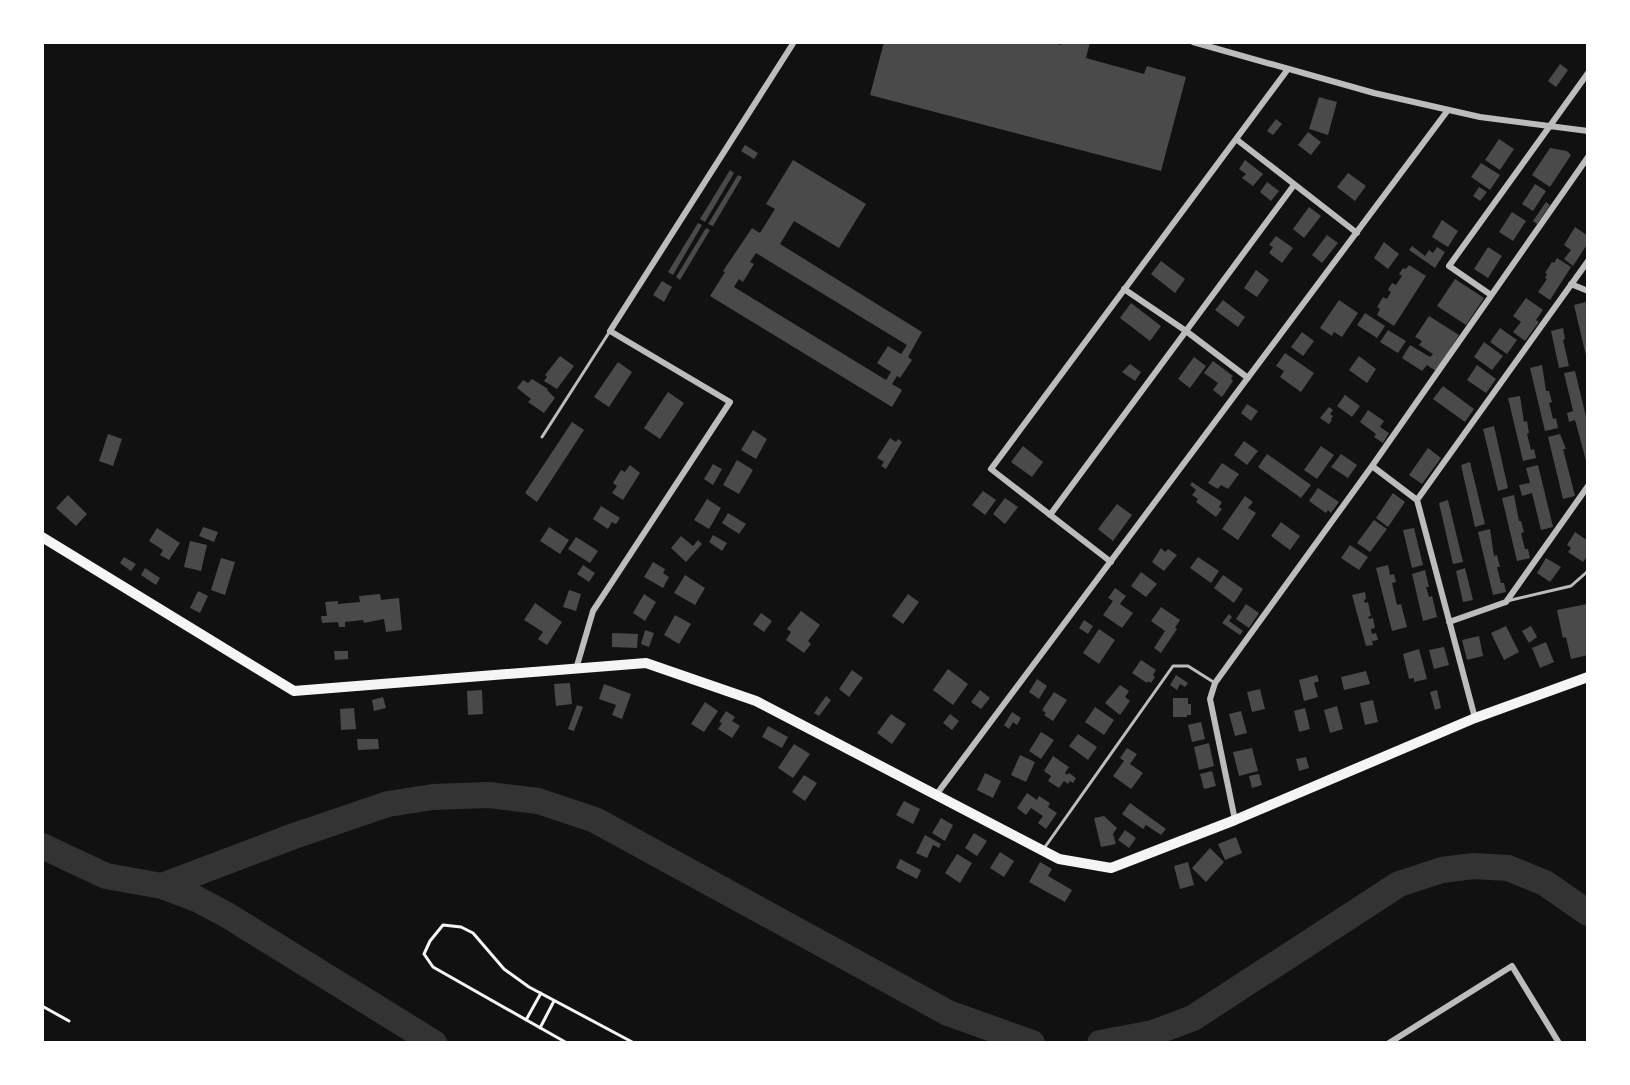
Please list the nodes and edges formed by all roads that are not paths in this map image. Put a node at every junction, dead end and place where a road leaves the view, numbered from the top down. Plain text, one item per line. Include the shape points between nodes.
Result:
1 (794, 42) edge
2 (1193, 42) edge
3 (1288, 69) junction
4 (1588, 73) edge
5 (1448, 110) junction
6 (1549, 126) junction
7 (1588, 131) edge
8 (1236, 139) junction
9 (1588, 157) edge
10 (1294, 185) junction
11 (1357, 233) junction
12 (1588, 261) edge
13 (1571, 284) junction
14 (1124, 289) junction
15 (1588, 291) edge
16 (1491, 295) junction
17 (610, 331) junction
18 (1186, 331) junction
19 (1248, 378) junction
20 (542, 437) dead end
21 (1372, 466) junction
22 (1588, 486) edge
23 (1417, 500) junction
24 (1050, 515) junction
25 (42, 537) edge
26 (1111, 562) junction
27 (1588, 571) edge
28 (1506, 602) junction
29 (1449, 622) junction
30 (576, 669) junction
31 (1588, 677) edge
32 (1215, 683) junction
33 (1475, 718) junction
34 (936, 795) junction
35 (1235, 820) junction
36 (1043, 850) junction
37 (1389, 1043) edge
38 (1559, 1043) edge

1 - 17 street
2 - 3 street
3 - 5 street
3 - 8 street
4 - 6 street
5 - 6 street
5 - 11 street
6 - 7 street
6 - 16 street via 1449,266
8 - 10 street
8 - 14 street
9 - 16 street
10 - 11 street
10 - 18 street
11 - 19 street
12 - 13 street
13 - 15 street
13 - 23 street
14 - 18 street
14 - 24 street via 991,469
16 - 21 street
17 - 20 lane
17 - 30 street via 730,402 593,611
18 - 19 street
18 - 24 street
19 - 26 street
21 - 23 street
21 - 32 street
22 - 28 street
23 - 29 street
24 - 26 street
25 - 30 main road via 294,691
26 - 34 street
27 - 28 lane via 1571,586
28 - 29 street
29 - 33 street
30 - 34 main road via 646,663 756,701
31 - 33 main road
32 - 35 street via 1210,699
32 - 36 lane via 1188,666 1173,666
33 - 35 main road
34 - 36 main road
35 - 36 main road via 1111,868 1059,859
37 - 38 street via 1512,966

